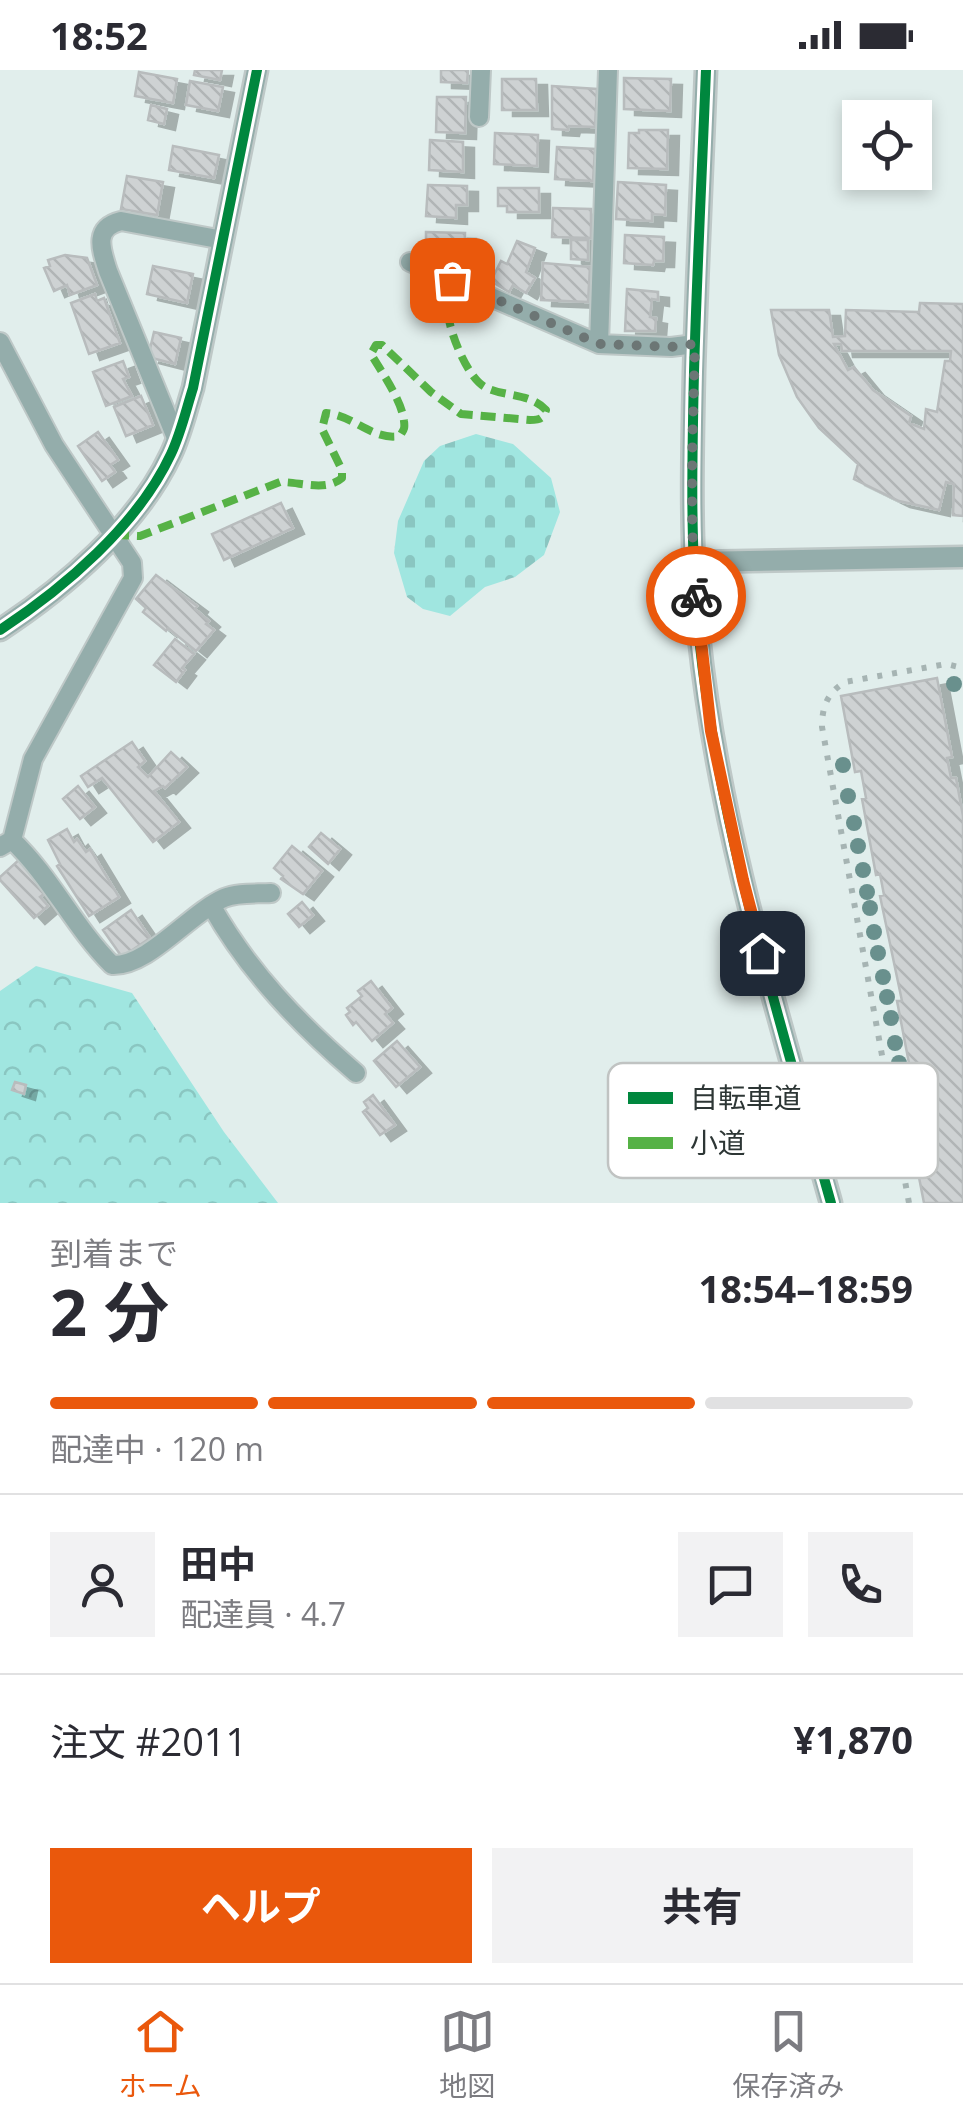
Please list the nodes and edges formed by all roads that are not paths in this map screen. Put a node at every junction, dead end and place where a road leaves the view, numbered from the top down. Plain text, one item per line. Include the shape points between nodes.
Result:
1 (257, 70) edge
2 (481, 70) edge
3 (608, 70) edge
4 (706, 70) edge
5 (479, 118) dead end
6 (223, 240) junction
7 (410, 262) dead end
8 (0, 342) edge
9 (599, 344) junction
10 (695, 344) junction
11 (177, 440) junction
12 (114, 534) junction
13 (963, 557) edge
14 (693, 562) junction
15 (0, 630) edge
16 (6, 843) edge
17 (271, 893) dead end
18 (211, 905) junction
19 (793, 1063) edge
20 (356, 1073) dead end
21 (824, 1178) edge
22 (831, 1203) edge

1 - 6 street
2 - 5 street
3 - 9 street
4 - 10 street
6 - 11 street
6 - 11 street via 121,221 102,233 108,271
7 - 9 street
8 - 12 street via 54,446
9 - 10 street
10 - 14 street
11 - 12 street
12 - 15 street
12 - 16 street via 132,563 132,578 33,759
13 - 14 street
14 - 19 street via 711,731
16 - 18 street via 26,854 112,965 124,966
17 - 18 street via 229,896
18 - 20 street via 264,983
21 - 22 street

